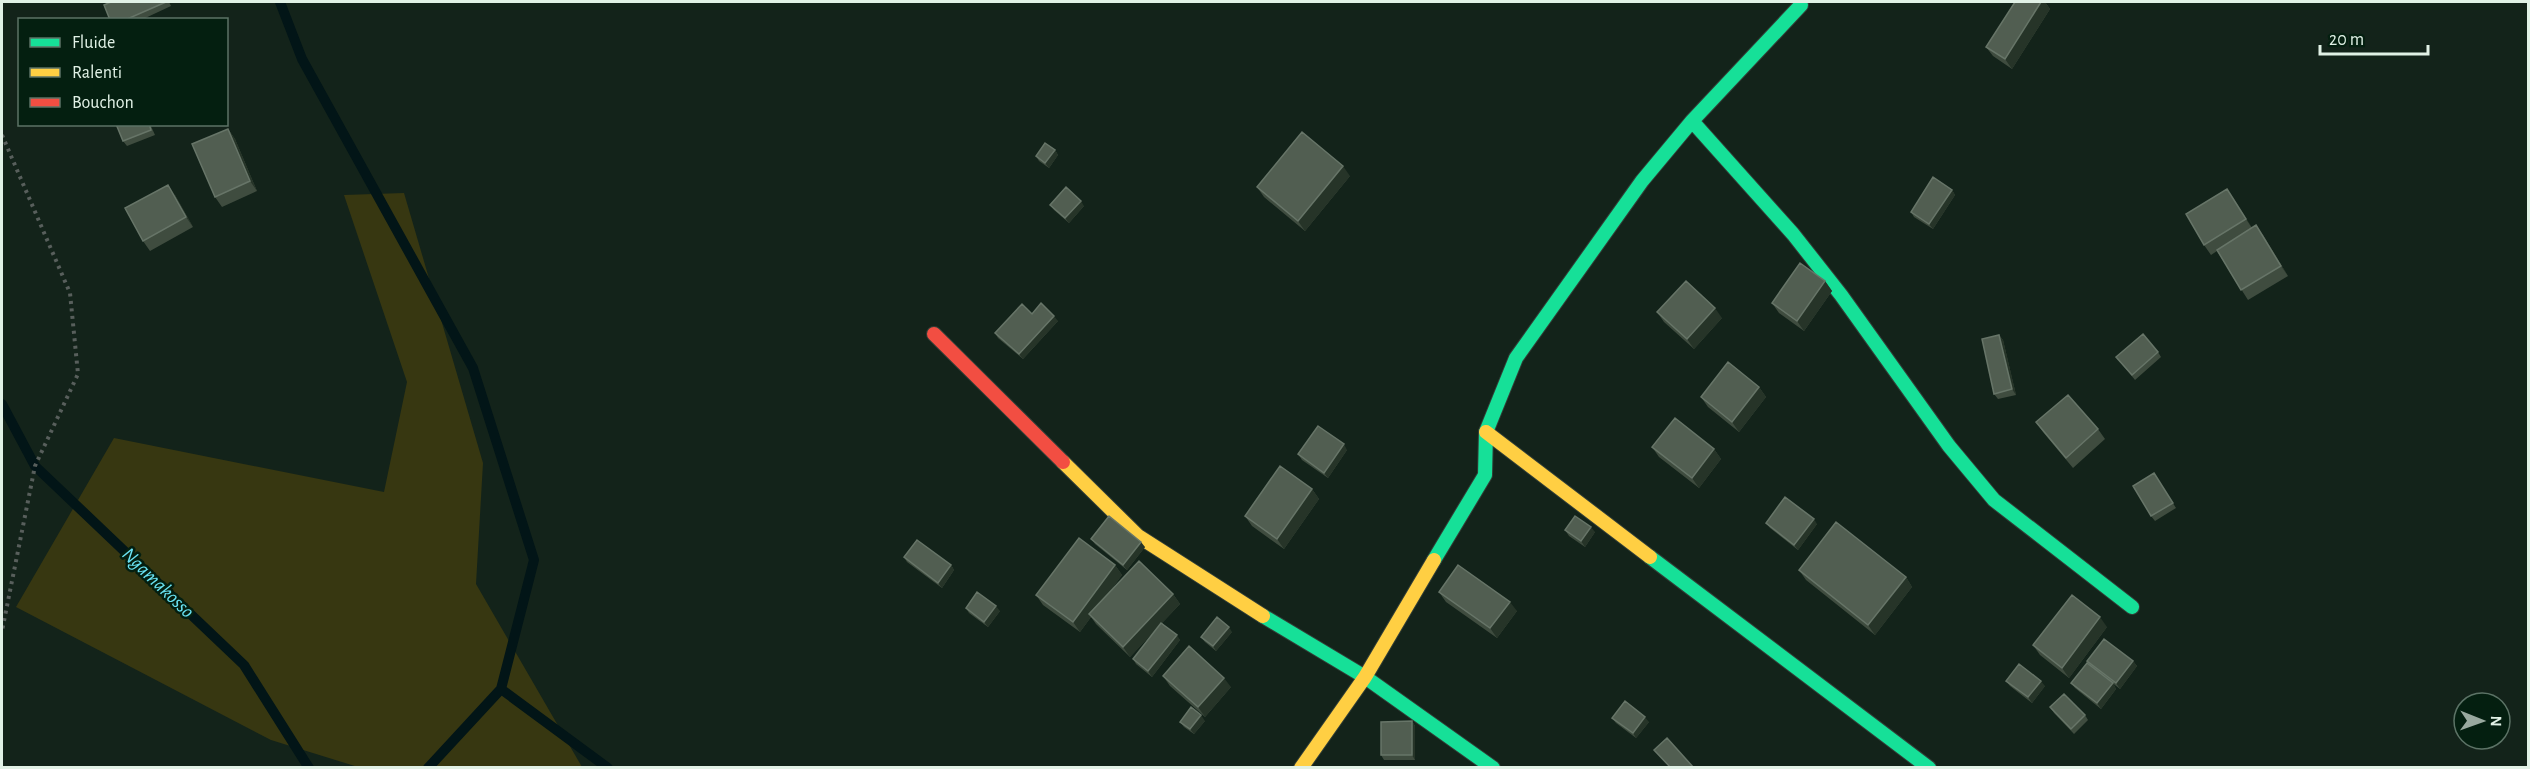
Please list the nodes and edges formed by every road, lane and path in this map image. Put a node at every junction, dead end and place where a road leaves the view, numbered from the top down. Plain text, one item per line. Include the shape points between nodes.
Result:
1 (1801, 4) dead end
2 (1692, 121) junction
3 (2, 135) edge
4 (934, 334) dead end
5 (1486, 432) junction
6 (2132, 607) dead end
7 (2, 631) edge
8 (1365, 677) junction
9 (1301, 768) edge
10 (1493, 768) edge
11 (1929, 768) edge

1 - 2 street
2 - 5 street via 1642,181 1516,358
2 - 6 street via 1793,234 1949,446 1994,500
3 - 7 path via 70,294 78,374 35,466
4 - 8 street via 1138,536
5 - 8 street via 1485,475
5 - 11 street
8 - 9 street
8 - 10 street

